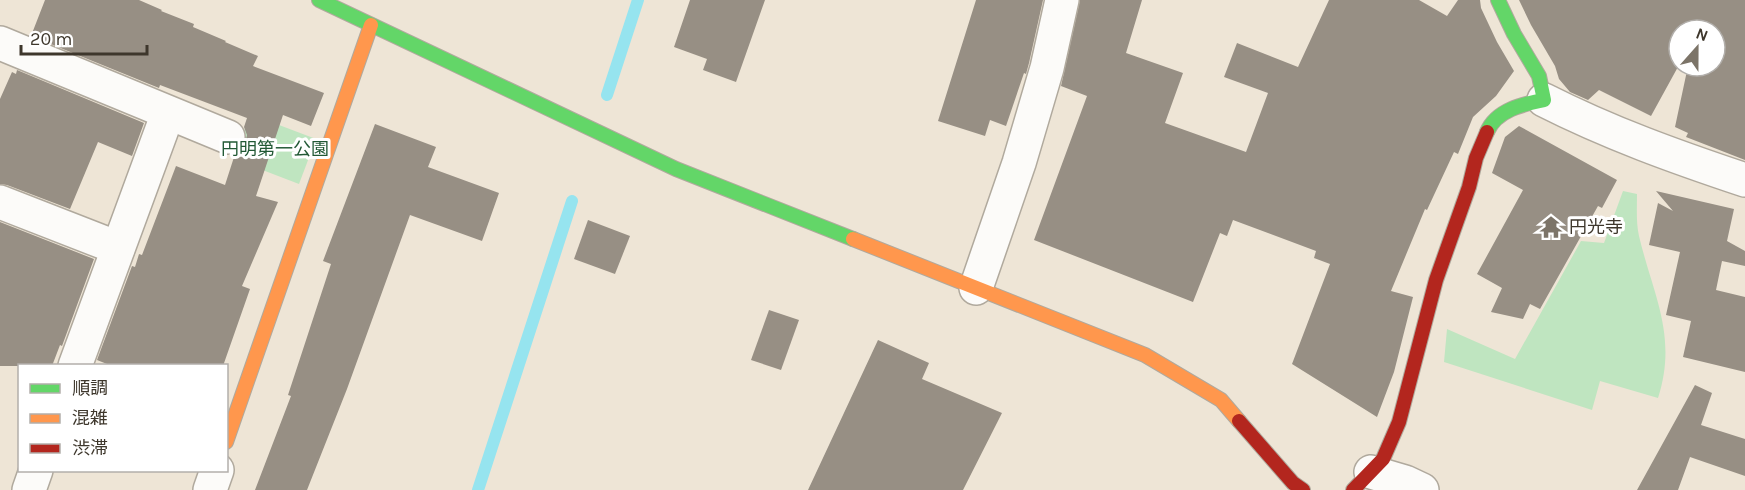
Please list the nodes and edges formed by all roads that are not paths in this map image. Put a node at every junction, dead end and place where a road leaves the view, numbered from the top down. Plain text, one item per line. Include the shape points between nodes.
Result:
1 (319, 0) edge
2 (1062, 0) edge
3 (1498, 0) edge
4 (371, 25) junction
5 (1, 46) edge
6 (1544, 100) junction
7 (168, 113) junction
8 (228, 137) dead end
9 (1745, 180) edge
10 (0, 202) edge
11 (118, 248) junction
12 (976, 288) junction
13 (76, 364) edge
14 (228, 436) edge
15 (36, 472) edge
16 (217, 472) edge
17 (1362, 481) edge
18 (1295, 488) edge
19 (29, 490) edge
20 (210, 490) edge
21 (1422, 490) edge

1 - 4 street
2 - 12 street via 1019,163
3 - 6 street via 1539,76
4 - 12 street via 676,169
4 - 14 street
5 - 7 street
6 - 9 street via 1642,144
6 - 17 street via 1510,109 1490,125 1436,280 1399,422 1383,459
7 - 8 street
7 - 11 street
10 - 11 street
11 - 13 street
12 - 18 street via 1145,355 1221,400
15 - 19 street
16 - 20 street
17 - 21 street via 1405,482

